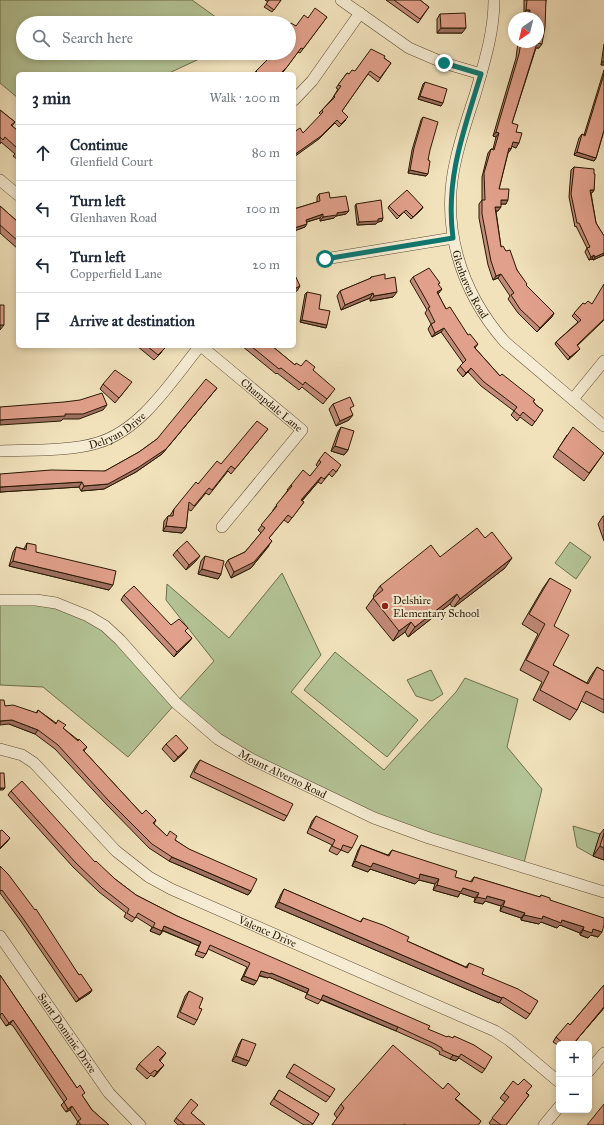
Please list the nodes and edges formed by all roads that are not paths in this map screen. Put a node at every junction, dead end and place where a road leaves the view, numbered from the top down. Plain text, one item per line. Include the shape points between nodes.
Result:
1 (341, 0) edge
2 (494, 0) edge
3 (360, 14) junction
4 (481, 74) junction
5 (296, 98) edge
6 (0, 180) edge
7 (16, 193) edge
8 (453, 238) junction
9 (325, 259) dead end
10 (198, 348) edge
11 (202, 348) edge
12 (604, 361) edge
13 (573, 399) junction
14 (604, 426) edge
15 (0, 452) edge
16 (222, 527) dead end
17 (0, 600) edge
18 (0, 750) edge
19 (604, 892) edge
20 (0, 936) edge
21 (604, 1053) edge
22 (592, 1067) edge
23 (556, 1079) edge
24 (556, 1111) edge
25 (140, 1125) edge
26 (544, 1125) edge

1 - 3 street
2 - 4 street, Glenhaven Road via 492,35
3 - 4 street via 426,57
3 - 5 street
4 - 8 street, Glenhaven Road via 451,183
6 - 7 street
8 - 9 street
8 - 13 street, Glenhaven Road via 467,285 492,327 522,357
10 - 15 street, Delryan Drive via 136,422 111,438 82,446
11 - 16 street, Champdale Lane via 302,430
12 - 13 street
13 - 14 street, Glenhaven Road
17 - 19 street, Mount Alverno Road via 56,603 105,626 176,703 218,739 251,759 374,818
18 - 23 street, Valence Drive via 22,755 34,763 116,851 149,877 171,889 495,1031
20 - 25 street, Saint Dominic Drive via 109,1093
21 - 22 street
24 - 26 street

